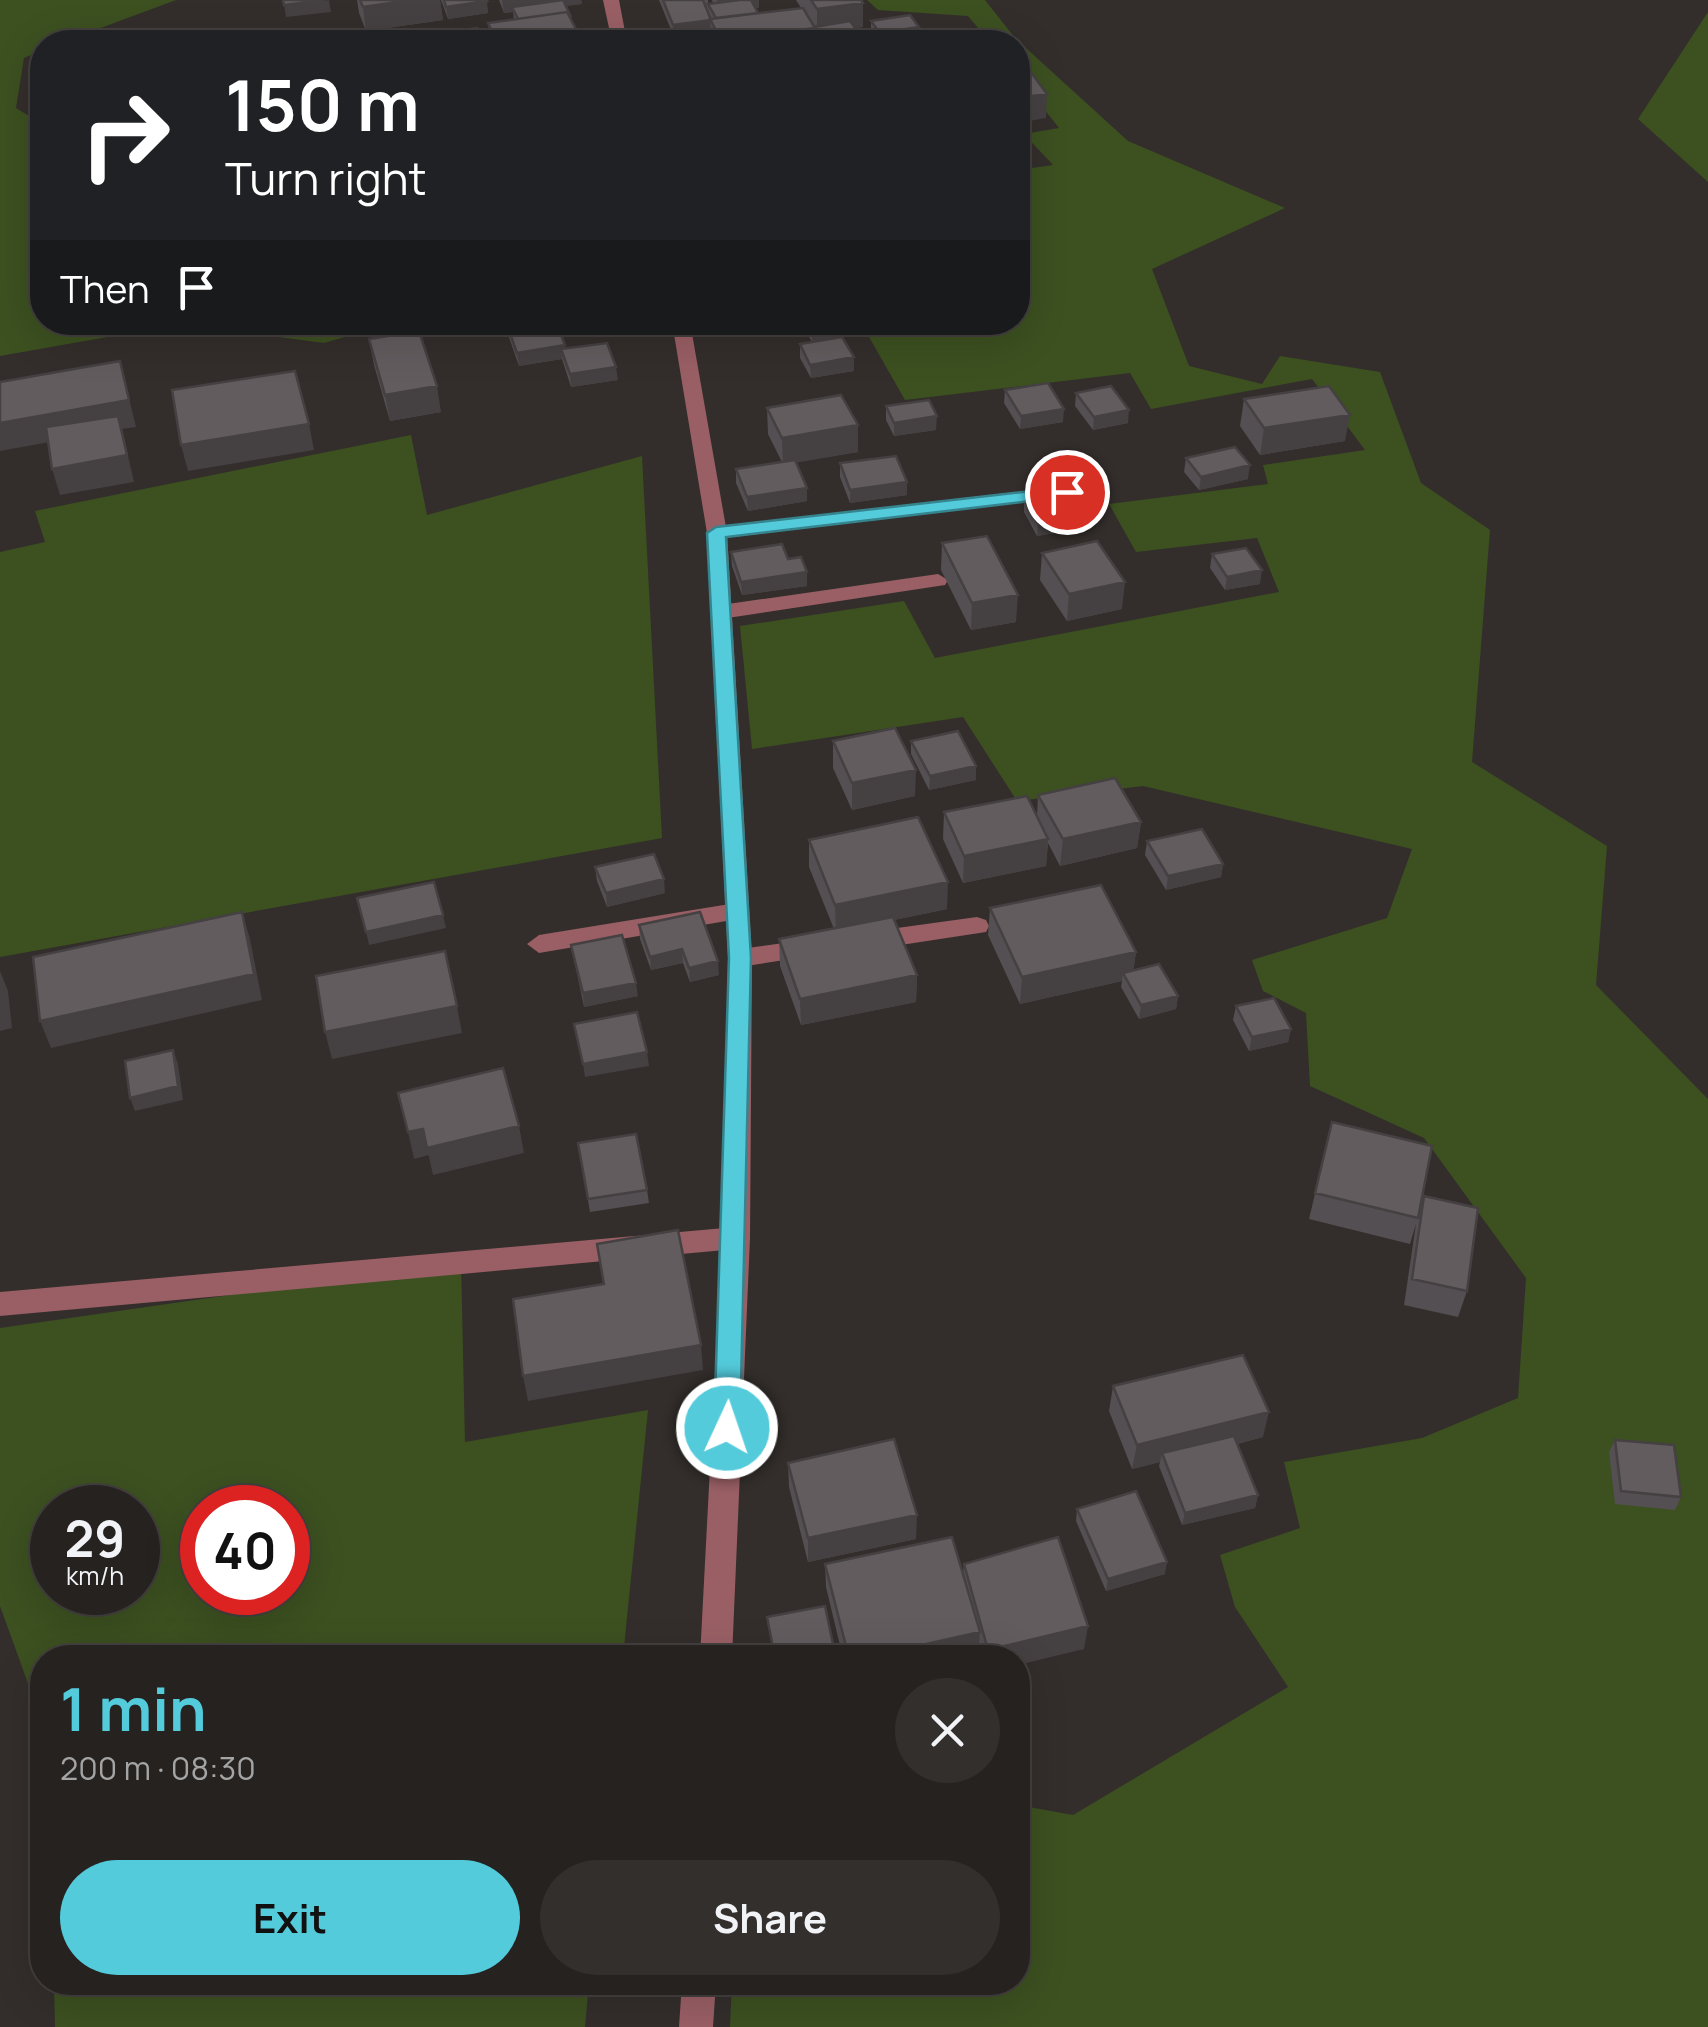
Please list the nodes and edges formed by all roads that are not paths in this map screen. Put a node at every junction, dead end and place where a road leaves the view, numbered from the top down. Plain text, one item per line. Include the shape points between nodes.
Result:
1 (610, 0) edge
2 (617, 30) edge
3 (683, 335) edge
4 (1067, 492) edge
5 (716, 533) junction
6 (938, 580) dead end
7 (721, 612) junction
8 (736, 912) junction
9 (977, 926) dead end
10 (539, 944) dead end
11 (740, 958) junction
12 (736, 1238) junction
13 (0, 1304) edge
14 (717, 1645) edge
15 (698, 1995) edge
16 (696, 2027) edge

1 - 2 street
3 - 5 street
4 - 5 street
5 - 7 street
6 - 7 street
7 - 8 street
8 - 10 street
8 - 11 street
9 - 11 street
11 - 12 street
12 - 13 street
12 - 14 street
15 - 16 street

